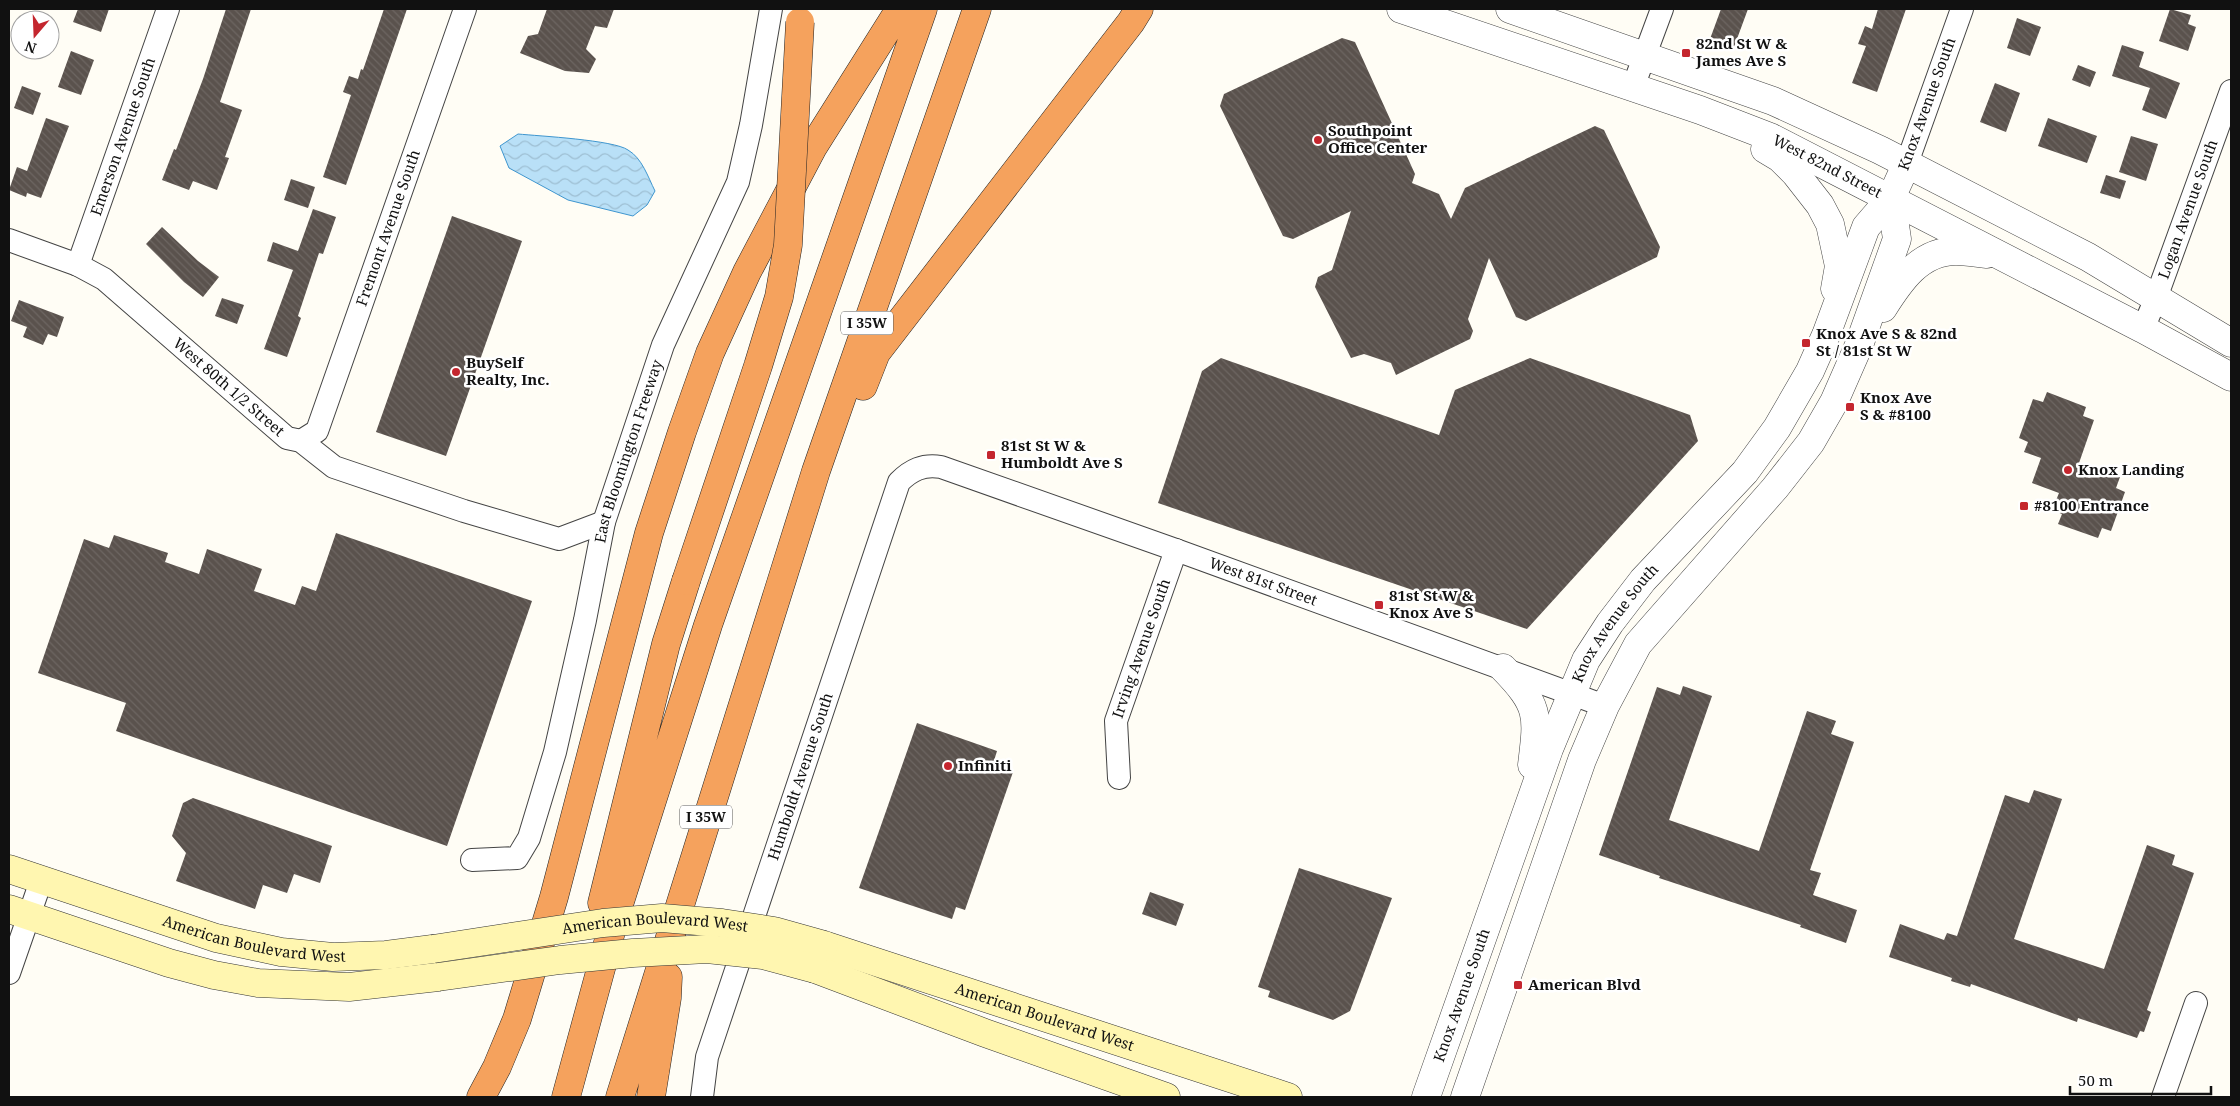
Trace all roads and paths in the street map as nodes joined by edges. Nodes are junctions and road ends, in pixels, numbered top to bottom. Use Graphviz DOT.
graph roads {
  1 [pos="168,9"];
  2 [pos="465,9"];
  3 [pos="771,9"];
  4 [pos="900,9"];
  5 [pos="924,9"];
  6 [pos="977,9"];
  7 [pos="1401,9"];
  8 [pos="1510,9"];
  9 [pos="1662,9"];
  10 [pos="1962,9"];
  11 [pos="1141,13"];
  12 [pos="801,15"];
  13 [pos="1646,55"];
  14 [pos="1633,87"];
  15 [pos="2231,91"];
  16 [pos="1700,110"];
  17 [pos="2227,119"];
  18 [pos="1907,163"];
  19 [pos="1891,198"];
  20 [pos="9,240"];
  21 [pos="2000,255"];
  22 [pos="78,265"];
  23 [pos="2156,298"];
  24 [pos="2142,329"];
  25 [pos="1826,335"];
  26 [pos="2231,344"];
  27 [pos="1859,345"];
  28 [pos="2231,377"];
  29 [pos="301,440"];
  30 [pos="920,468"];
  31 [pos="604,522"];
  32 [pos="1176,550"];
  33 [pos="763,638"];
  34 [pos="1503,668"];
  35 [pos="1571,693"];
  36 [pos="1605,706"];
  37 [pos="1119,778"];
  38 [pos="1527,809"];
  39 [pos="472,860"];
  40 [pos="9,869"];
  41 [pos="41,881"];
  42 [pos="19,913"];
  43 [pos="668,938"];
  44 [pos="820,957"];
  45 [pos="9,973"];
  46 [pos="2196,1003"];
  47 [pos="574,1065"];
  48 [pos="1190,1065"];
  49 [pos="2167,1096"];
  50 [pos="481,1097"];
  51 [pos="566,1097"];
  52 [pos="620,1097"];
  53 [pos="651,1097"];
  54 [pos="702,1097"];
  55 [pos="1166,1097"];
  56 [pos="1177,1097"];
  57 [pos="1288,1097"];
  58 [pos="1426,1097"];
  59 [pos="1465,1097"];
  1 -- 22 [label="street, Emerson Avenue South"];
  2 -- 29 [label="street, Fremont Avenue South"];
  3 -- 31 [label="street, East Bloomington Freeway"];
  4 -- 50 [label="highway"];
  5 -- 47 [label="highway, I 35W"];
  6 -- 33 [label="highway, I 35W"];
  7 -- 14 [label="street, West 82nd Street"];
  8 -- 13 [label="street"];
  9 -- 13 [label="street"];
  10 -- 18 [label="street, Knox Avenue South"];
  11 -- 33 [label="highway"];
  12 -- 47 [label="highway, bridge"];
  13 -- 14 [label="street"];
  13 -- 18 [label="street"];
  14 -- 16 [label="street, West 82nd Street"];
  15 -- 17 [label="street, Logan Avenue South"];
  16 -- 19 [label="street, West 82nd Street"];
  16 -- 25 [label="street"];
  17 -- 23 [label="street, Logan Avenue South"];
  18 -- 19 [label="street, Knox Avenue South"];
  18 -- 23 [label="street"];
  19 -- 21 [label="street, West 82nd Street"];
  19 -- 25 [label="street, Knox Avenue South"];
  19 -- 27 [label="street, Knox Avenue South"];
  20 -- 22 [label="street, West 80th 1/2 Street"];
  21 -- 24 [label="street, West 82nd Street"];
  21 -- 27 [label="street"];
  22 -- 29 [label="street, West 80th 1/2 Street"];
  23 -- 24 [label="street, Logan Avenue South"];
  23 -- 26 [label="street"];
  24 -- 28 [label="street, West 82nd Street"];
  25 -- 35 [label="street, Knox Avenue South"];
  27 -- 36 [label="street, Knox Avenue South"];
  29 -- 31 [label="street, West 80th 1/2 Street"];
  30 -- 32 [label="street, West 81st Street"];
  30 -- 54 [label="street, Humboldt Avenue South"];
  31 -- 39 [label="street, East Bloomington Freeway"];
  32 -- 34 [label="street, West 81st Street"];
  32 -- 37 [label="street, Irving Avenue South"];
  33 -- 43 [label="highway, I 35W"];
  34 -- 35 [label="street, West 81st Street"];
  34 -- 38 [label="street"];
  35 -- 36 [label="street, West 81st Street"];
  35 -- 38 [label="street, Knox Avenue South"];
  36 -- 59 [label="street, Knox Avenue South"];
  38 -- 58 [label="street, Knox Avenue South"];
  40 -- 41 [label="main road, American Boulevard West"];
  41 -- 42 [label="street"];
  41 -- 44 [label="main road, American Boulevard West, bridge"];
  42 -- 44 [label="main road, American Boulevard West, bridge"];
  42 -- 45 [label="street"];
  43 -- 52 [label="highway, I 35W"];
  43 -- 53 [label="highway"];
  44 -- 48 [label="main road, American Boulevard West"];
  44 -- 55 [label="main road, American Boulevard West"];
  46 -- 49 [label="street"];
  47 -- 51 [label="highway, I 35W"];
  48 -- 56 [label="main road"];
  48 -- 57 [label="main road, American Boulevard West"];
}
